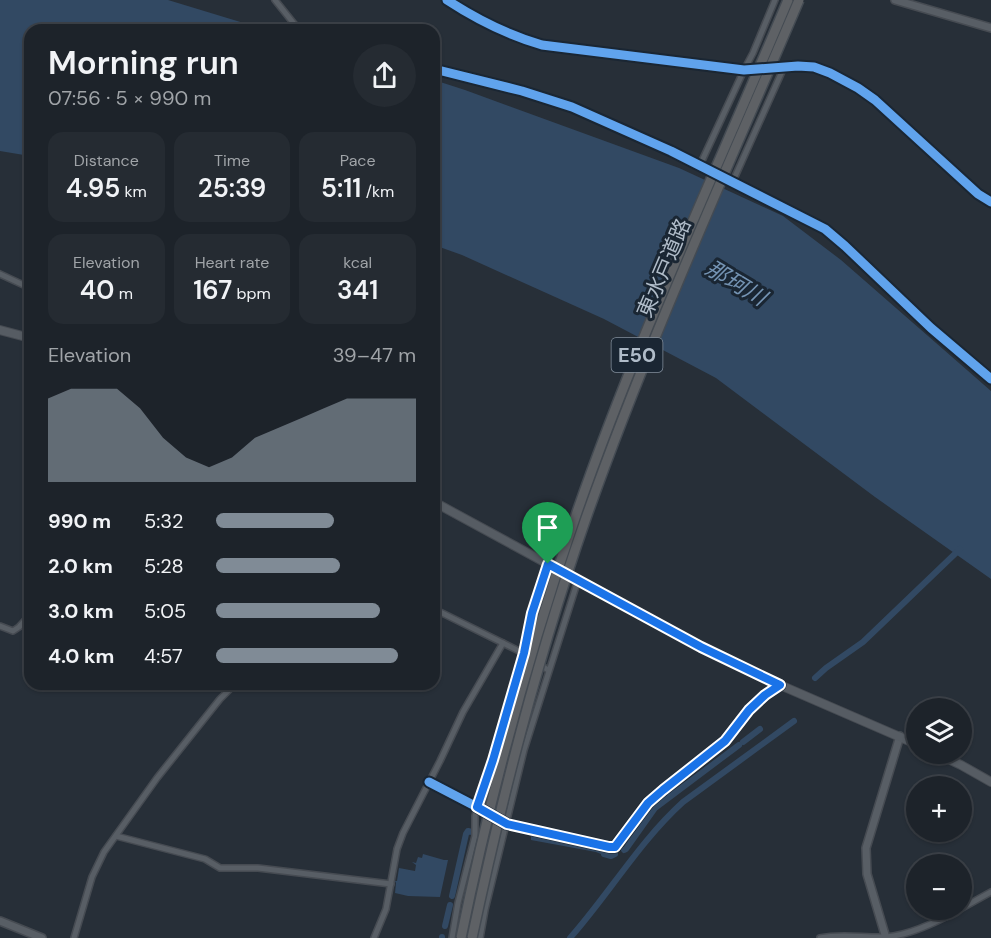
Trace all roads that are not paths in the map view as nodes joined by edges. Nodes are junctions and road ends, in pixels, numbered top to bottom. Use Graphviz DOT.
graph roads {
  1 [pos="274,0"];
  2 [pos="447,0"];
  3 [pos="775,0"];
  4 [pos="788,0"];
  5 [pos="799,0"];
  6 [pos="894,0"];
  7 [pos="294,24"];
  8 [pos="991,28"];
  9 [pos="784,67"];
  10 [pos="744,69"];
  11 [pos="440,70"];
  12 [pos="700,165"];
  13 [pos="733,181"];
  14 [pos="991,202"];
  15 [pos="0,274"];
  16 [pos="24,285"];
  17 [pos="0,330"];
  18 [pos="24,336"];
  19 [pos="991,380"];
  20 [pos="440,505"];
  21 [pos="548,564"];
  22 [pos="578,580"];
  23 [pos="440,612"];
  24 [pos="24,622"];
  25 [pos="0,626"];
  26 [pos="503,643"];
  27 [pos="524,653"];
  28 [pos="548,670"];
  29 [pos="780,685"];
  30 [pos="229,690"];
  31 [pos="900,736"];
  32 [pos="906,739"];
  33 [pos="960,764"];
  34 [pos="429,782"];
  35 [pos="991,782"];
  36 [pos="477,807"];
  37 [pos="507,824"];
  38 [pos="116,836"];
  39 [pos="391,884"];
  40 [pos="991,892"];
  41 [pos="972,903"];
  42 [pos="939,920"];
  43 [pos="0,921"];
  44 [pos="886,937"];
  45 [pos="42,938"];
  46 [pos="74,938"];
  47 [pos="374,938"];
  48 [pos="452,938"];
  49 [pos="461,938"];
  50 [pos="472,938"];
  51 [pos="480,938"];
  52 [pos="820,938"];
  1 -- 7 [label="street"];
  2 -- 10 [label="street"];
  3 -- 10 [label="street"];
  4 -- 49 [label="highway, 東水戸道路 / E50, bridge"];
  5 -- 50 [label="highway, 東水戸道路 / E50, bridge"];
  6 -- 8 [label="street"];
  9 -- 10 [label="street"];
  9 -- 13 [label="street"];
  9 -- 14 [label="street"];
  10 -- 12 [label="street"];
  11 -- 12 [label="street"];
  12 -- 13 [label="street"];
  13 -- 19 [label="street"];
  15 -- 16 [label="street"];
  17 -- 18 [label="main road"];
  20 -- 21 [label="main road"];
  21 -- 22 [label="main road"];
  21 -- 27 [label="street"];
  22 -- 28 [label="street"];
  22 -- 29 [label="main road"];
  23 -- 26 [label="street"];
  24 -- 25 [label="street"];
  26 -- 27 [label="street"];
  26 -- 34 [label="street"];
  27 -- 28 [label="street"];
  27 -- 36 [label="street"];
  28 -- 37 [label="street"];
  29 -- 31 [label="main road"];
  29 -- 37 [label="street"];
  30 -- 38 [label="street"];
  31 -- 32 [label="main road"];
  31 -- 44 [label="street"];
  33 -- 35 [label="main road"];
  34 -- 36 [label="street"];
  34 -- 39 [label="street"];
  36 -- 37 [label="street"];
  36 -- 48 [label="street"];
  37 -- 51 [label="street"];
  38 -- 39 [label="street"];
  38 -- 46 [label="street"];
  39 -- 47 [label="street"];
  40 -- 41 [label="street"];
  42 -- 44 [label="street"];
  43 -- 45 [label="street"];
  44 -- 52 [label="street"];
}
